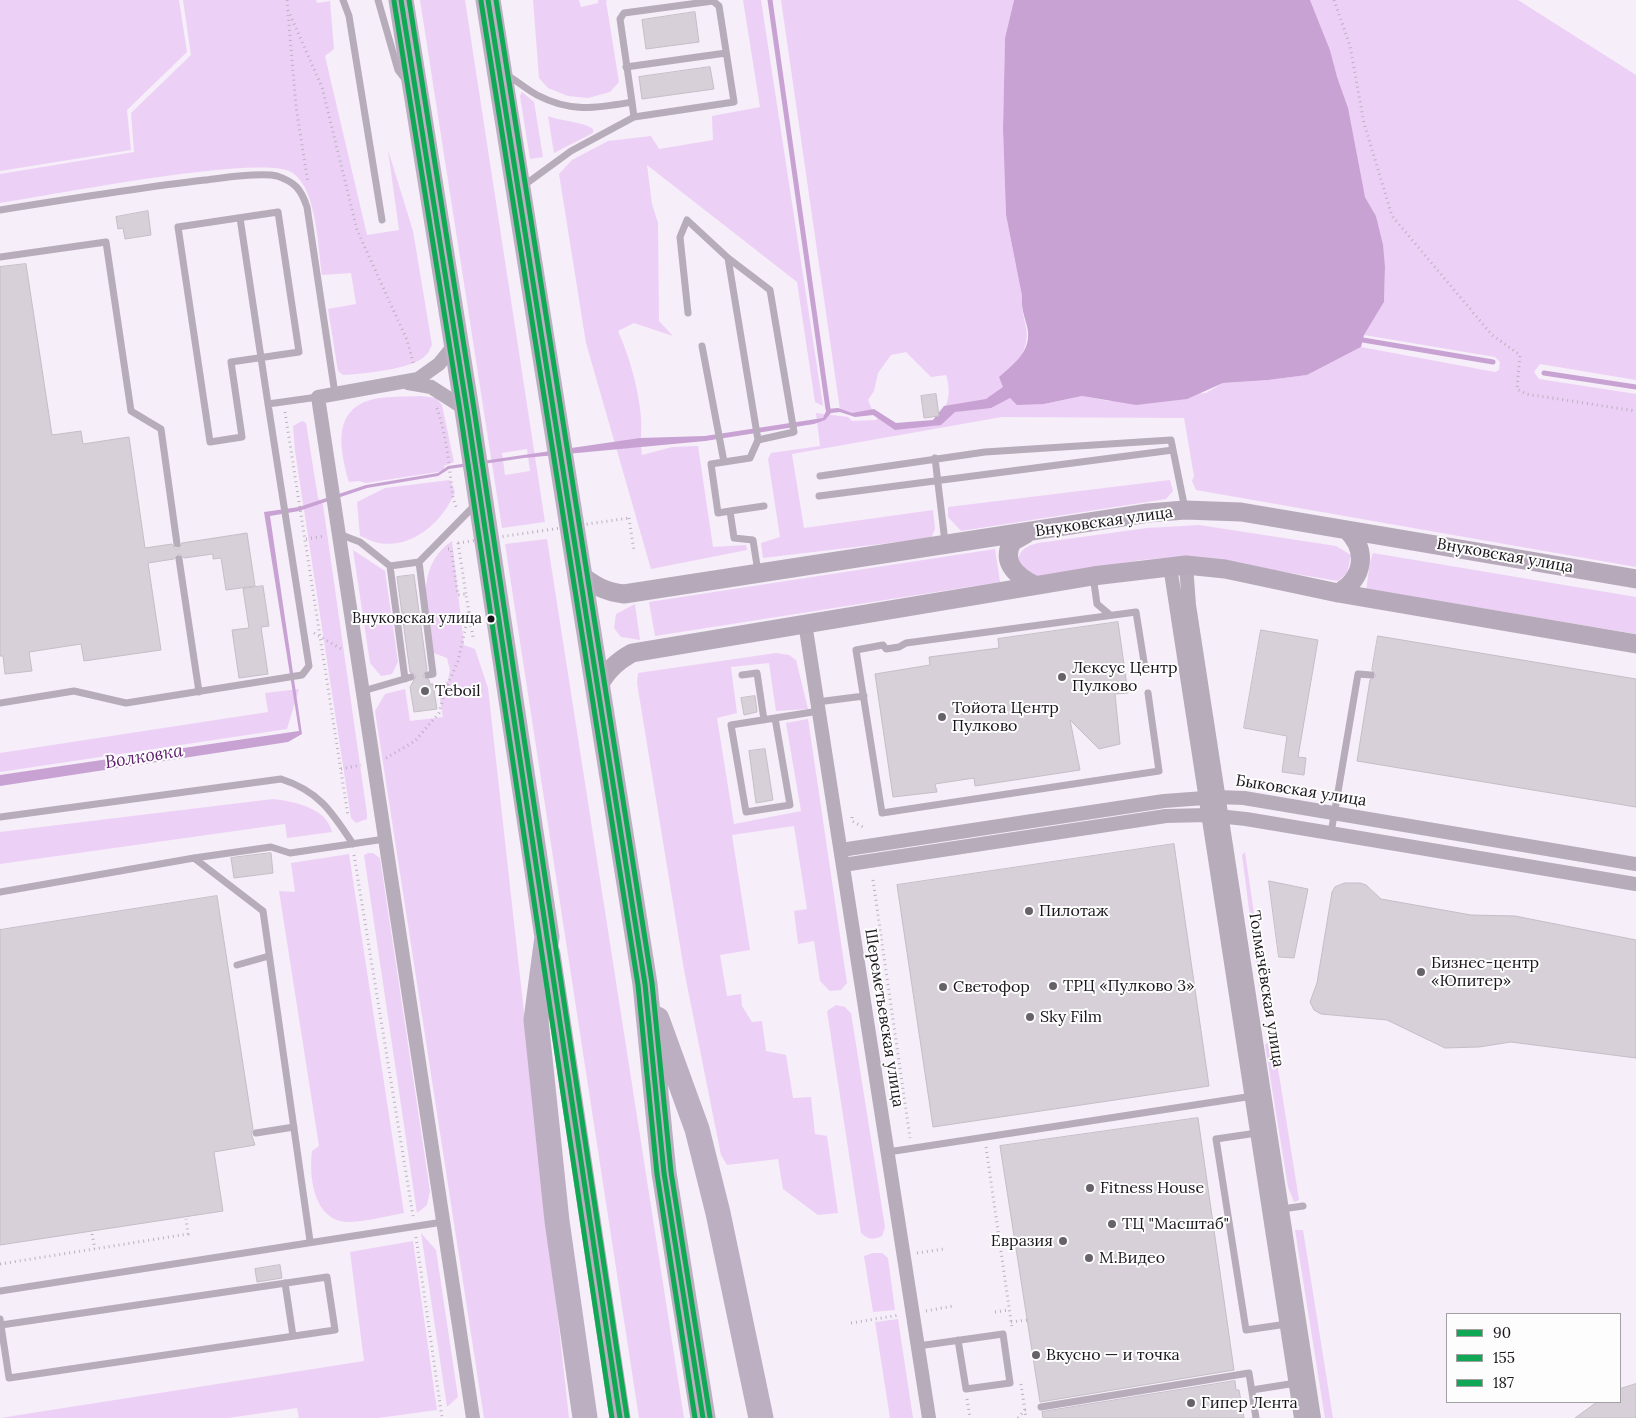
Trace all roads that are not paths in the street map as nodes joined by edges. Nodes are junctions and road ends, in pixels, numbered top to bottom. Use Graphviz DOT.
graph roads {
  1 [pos="343,0"];
  2 [pos="378,0"];
  3 [pos="401,0"];
  4 [pos="489,2"];
  5 [pos="726,53"];
  6 [pos="626,67"];
  7 [pos="500,71"];
  8 [pos="414,91"];
  9 [pos="632,102"];
  10 [pos="634,117"];
  11 [pos="518,189"];
  12 [pos="0,210"];
  13 [pos="240,218"];
  14 [pos="382,220"];
  15 [pos="0,257"];
  16 [pos="728,258"];
  17 [pos="688,313"];
  18 [pos="456,344"];
  19 [pos="702,346"];
  20 [pos="261,358"];
  21 [pos="414,382"];
  22 [pos="335,394"];
  23 [pos="318,397"];
  24 [pos="268,404"];
  25 [pos="467,410"];
  26 [pos="758,440"];
  27 [pos="1173,450"];
  28 [pos="935,458"];
  29 [pos="724,462"];
  30 [pos="820,476"];
  31 [pos="937,479"];
  32 [pos="819,496"];
  33 [pos="480,499"];
  34 [pos="764,506"];
  35 [pos="1185,510"];
  36 [pos="730,511"];
  37 [pos="1347,530"];
  38 [pos="1029,533"];
  39 [pos="339,534"];
  40 [pos="177,544"];
  41 [pos="945,545"];
  42 [pos="179,559"];
  43 [pos="419,562"];
  44 [pos="390,566"];
  45 [pos="1178,566"];
  46 [pos="578,573"];
  47 [pos="758,573"];
  48 [pos="1093,576"];
  49 [pos="1636,579"];
  50 [pos="1034,585"];
  51 [pos="1338,593"];
  52 [pos="1109,614"];
  53 [pos="805,623"];
  54 [pos="1636,644"];
  55 [pos="1144,662"];
  56 [pos="428,675"];
  57 [pos="742,675"];
  58 [pos="1371,675"];
  59 [pos="598,687"];
  60 [pos="363,691"];
  61 [pos="199,692"];
  62 [pos="1148,693"];
  63 [pos="864,696"];
  64 [pos="0,703"];
  65 [pos="818,706"];
  66 [pos="775,718"];
  67 [pos="764,720"];
  68 [pos="1212,797"];
  69 [pos="1335,813"];
  70 [pos="1215,815"];
  71 [pos="0,817"];
  72 [pos="1331,833"];
  73 [pos="385,838"];
  74 [pos="352,844"];
  75 [pos="841,850"];
  76 [pos="194,858"];
  77 [pos="1636,864"];
  78 [pos="843,865"];
  79 [pos="1636,884"];
  80 [pos="0,892"];
  81 [pos="547,937"];
  82 [pos="269,956"];
  83 [pos="237,965"];
  84 [pos="645,984"];
  85 [pos="1258,1095"];
  86 [pos="294,1127"];
  87 [pos="256,1133"];
  88 [pos="1257,1133"];
  89 [pos="888,1152"];
  90 [pos="1303,1206"];
  91 [pos="1282,1209"];
  92 [pos="443,1222"];
  93 [pos="310,1241"];
  94 [pos="285,1283"];
  95 [pos="0,1291"];
  96 [pos="1,1322"];
  97 [pos="1286,1324"];
  98 [pos="293,1336"];
  99 [pos="958,1340"];
  100 [pos="918,1346"];
  101 [pos="1296,1382"];
  102 [pos="1252,1390"];
  103 [pos="1041,1407"];
  104 [pos="759,1410"];
  105 [pos="473,1418"];
  106 [pos="585,1418"];
  107 [pos="620,1418"];
  108 [pos="703,1418"];
  109 [pos="929,1418"];
  110 [pos="1256,1418"];
  111 [pos="1301,1418"];
  112 [pos="1314,1418"];
  1 -- 14 [label="lane"];
  2 -- 8 [label="lane"];
  3 -- 8 [label="highway"];
  4 -- 7 [label="highway"];
  5 -- 6 [label="lane"];
  5 -- 6 [label="lane"];
  5 -- 10 [label="lane"];
  6 -- 9 [label="lane"];
  7 -- 9 [label="lane"];
  7 -- 11 [label="highway"];
  8 -- 18 [label="highway"];
  9 -- 10 [label="lane"];
  10 -- 11 [label="lane"];
  11 -- 46 [label="highway"];
  12 -- 22 [label="lane"];
  13 -- 20 [label="lane"];
  13 -- 20 [label="lane"];
  13 -- 20 [label="lane"];
  15 -- 40 [label="lane"];
  16 -- 17 [label="lane"];
  16 -- 26 [label="lane"];
  16 -- 26 [label="lane"];
  18 -- 21 [label="street"];
  18 -- 25 [label="highway"];
  19 -- 29 [label="lane"];
  20 -- 24 [label="lane"];
  21 -- 22 [label="street"];
  21 -- 25 [label="street"];
  22 -- 23 [label="street"];
  23 -- 24 [label="lane"];
  23 -- 39 [label="street"];
  24 -- 61 [label="lane"];
  25 -- 33 [label="highway"];
  26 -- 29 [label="lane"];
  27 -- 28 [label="lane"];
  27 -- 31 [label="lane"];
  27 -- 35 [label="lane"];
  28 -- 30 [label="lane"];
  28 -- 31 [label="lane"];
  29 -- 36 [label="lane"];
  31 -- 32 [label="lane"];
  31 -- 41 [label="lane"];
  33 -- 43 [label="lane"];
  33 -- 81 [label="highway"];
  34 -- 36 [label="lane"];
  35 -- 37 [label="street, Внуковская улица"];
  35 -- 38 [label="street, Внуковская улица"];
  36 -- 47 [label="lane"];
  37 -- 49 [label="street, Внуковская улица"];
  37 -- 51 [label="street"];
  38 -- 41 [label="street, Внуковская улица"];
  38 -- 50 [label="street"];
  39 -- 44 [label="lane"];
  39 -- 60 [label="street"];
  41 -- 47 [label="street, Внуковская улица"];
  42 -- 61 [label="lane"];
  43 -- 44 [label="lane"];
  43 -- 56 [label="lane"];
  44 -- 60 [label="lane"];
  45 -- 48 [label="street"];
  45 -- 51 [label="street"];
  45 -- 68 [label="street, Толмачёвская улица"];
  46 -- 47 [label="street, Внуковская улица"];
  46 -- 59 [label="highway"];
  48 -- 50 [label="street"];
  48 -- 52 [label="lane"];
  50 -- 53 [label="street"];
  51 -- 54 [label="street"];
  52 -- 55 [label="lane"];
  52 -- 63 [label="lane"];
  53 -- 59 [label="street"];
  53 -- 65 [label="street, Шереметьевская улица"];
  57 -- 67 [label="lane"];
  58 -- 69 [label="lane"];
  59 -- 84 [label="highway"];
  60 -- 73 [label="street"];
  61 -- 64 [label="lane"];
  62 -- 63 [label="lane"];
  63 -- 65 [label="lane"];
  65 -- 66 [label="lane"];
  65 -- 75 [label="street, Шереметьевская улица"];
  66 -- 67 [label="lane"];
  66 -- 67 [label="lane"];
  68 -- 69 [label="street, Быковская улица"];
  68 -- 70 [label="street, Толмачёвская улица"];
  68 -- 75 [label="street, Быковская улица"];
  69 -- 72 [label="lane"];
  69 -- 77 [label="street, Быковская улица"];
  70 -- 72 [label="street"];
  70 -- 78 [label="street"];
  70 -- 85 [label="street, Толмачёвская улица"];
  71 -- 74 [label="lane"];
  72 -- 79 [label="street"];
  73 -- 74 [label="lane"];
  73 -- 92 [label="street"];
  74 -- 76 [label="lane"];
  75 -- 78 [label="street, Шереметьевская улица"];
  76 -- 80 [label="lane"];
  76 -- 82 [label="lane"];
  78 -- 89 [label="street, Шереметьевская улица"];
  81 -- 106 [label="highway"];
  81 -- 107 [label="main road"];
  82 -- 83 [label="lane"];
  82 -- 86 [label="lane"];
  84 -- 104 [label="highway"];
  84 -- 108 [label="highway"];
  85 -- 88 [label="street, Толмачёвская улица"];
  85 -- 89 [label="lane"];
  85 -- 91 [label="street, Толмачёвская улица"];
  86 -- 87 [label="lane"];
  86 -- 93 [label="lane"];
  88 -- 97 [label="street, Толмачёвская улица"];
  88 -- 97 [label="lane"];
  89 -- 100 [label="street, Шереметьевская улица"];
  90 -- 91 [label="lane"];
  91 -- 112 [label="street, Толмачёвская улица"];
  92 -- 93 [label="lane"];
  92 -- 105 [label="street"];
  93 -- 95 [label="lane"];
  94 -- 96 [label="lane"];
  94 -- 98 [label="lane"];
  94 -- 98 [label="lane"];
  96 -- 98 [label="lane"];
  97 -- 101 [label="street, Толмачёвская улица"];
  99 -- 99 [label="lane"];
  99 -- 100 [label="lane"];
  100 -- 109 [label="street, Шереметьевская улица"];
  101 -- 102 [label="lane"];
  101 -- 111 [label="street, Толмачёвская улица"];
  102 -- 103 [label="lane"];
  102 -- 110 [label="lane"];
}
